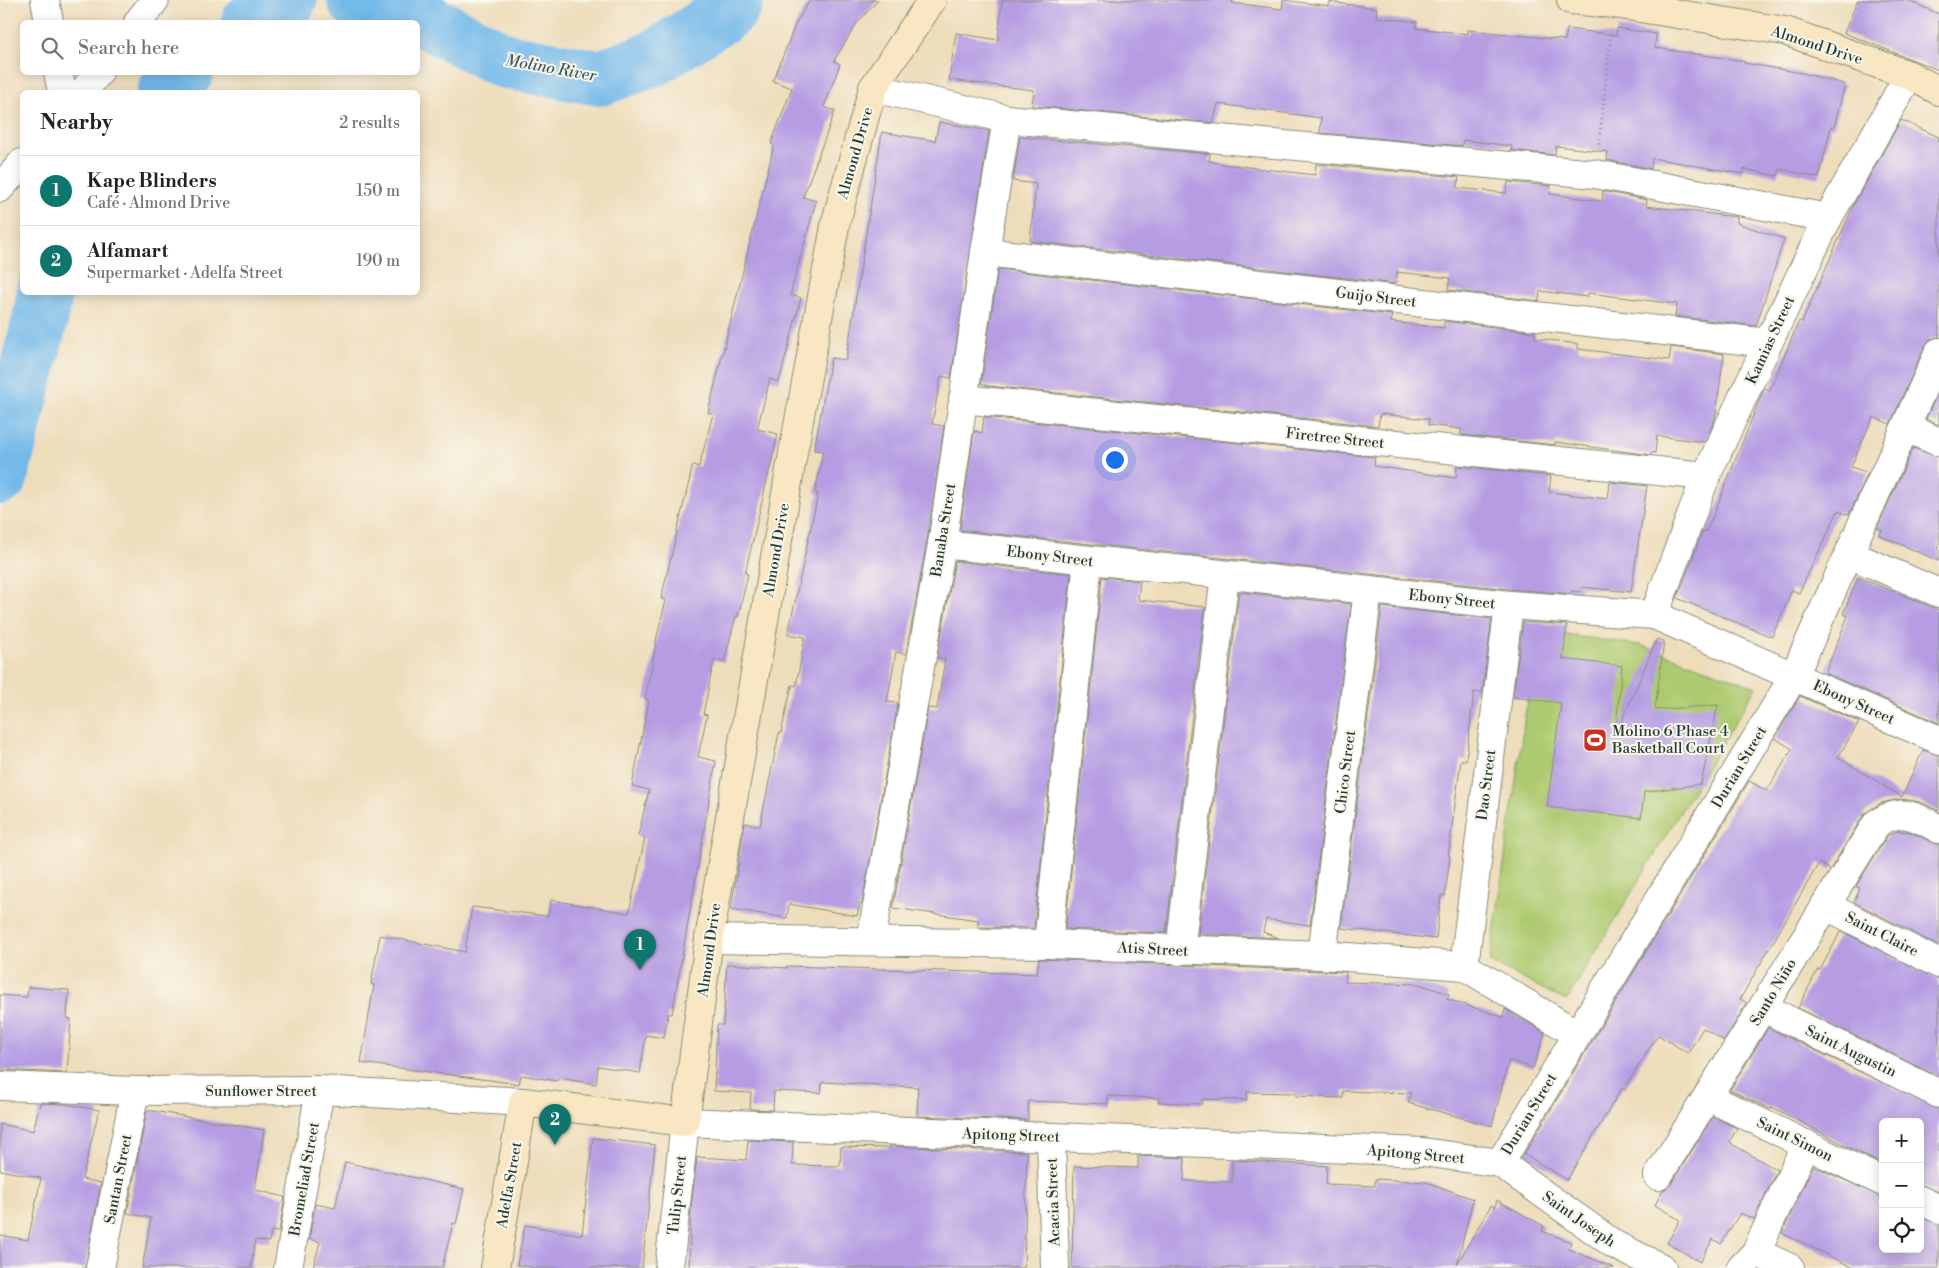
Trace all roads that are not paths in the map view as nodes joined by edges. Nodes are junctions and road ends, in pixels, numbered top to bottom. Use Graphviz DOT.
graph roads {
  1 [pos="44,0"];
  2 [pos="156,0"];
  3 [pos="932,0"];
  4 [pos="1571,0"];
  5 [pos="49,20"];
  6 [pos="140,20"];
  7 [pos="59,75"];
  8 [pos="97,75"];
  9 [pos="1908,75"];
  10 [pos="873,88"];
  11 [pos="62,90"];
  12 [pos="85,90"];
  13 [pos="1939,91"];
  14 [pos="1007,119"];
  15 [pos="20,165"];
  16 [pos="0,188"];
  17 [pos="1828,218"];
  18 [pos="985,252"];
  19 [pos="1768,343"];
  20 [pos="1939,352"];
  21 [pos="964,399"];
  22 [pos="1906,428"];
  23 [pos="1939,442"];
  24 [pos="1706,476"];
  25 [pos="942,544"];
  26 [pos="1849,554"];
  27 [pos="1088,560"];
  28 [pos="1225,575"];
  29 [pos="1368,590"];
  30 [pos="1939,593"];
  31 [pos="1509,605"];
  32 [pos="1654,616"];
  33 [pos="1794,676"];
  34 [pos="1939,740"];
  35 [pos="1939,829"];
  36 [pos="1825,905"];
  37 [pos="710,939"];
  38 [pos="871,940"];
  39 [pos="1048,944"];
  40 [pos="1180,951"];
  41 [pos="1322,955"];
  42 [pos="1939,964"];
  43 [pos="1464,966"];
  44 [pos="1764,1008"];
  45 [pos="1577,1034"];
  46 [pos="0,1086"];
  47 [pos="320,1090"];
  48 [pos="135,1091"];
  49 [pos="1939,1094"];
  50 [pos="1708,1097"];
  51 [pos="523,1102"];
  52 [pos="685,1122"];
  53 [pos="1051,1137"];
  54 [pos="1806,1144"];
  55 [pos="1500,1163"];
  56 [pos="1658,1176"];
  57 [pos="1879,1180"];
  58 [pos="1924,1202"];
  59 [pos="1939,1209"];
  60 [pos="1749,1260"];
  61 [pos="100,1268"];
  62 [pos="288,1268"];
  63 [pos="495,1268"];
  64 [pos="669,1268"];
  65 [pos="1056,1268"];
  66 [pos="1662,1268"];
  67 [pos="1790,1268"];
  1 -- 5 [label="street"];
  2 -- 6 [label="street"];
  3 -- 10 [label="street, Almond Drive"];
  4 -- 9 [label="street, Almond Drive"];
  7 -- 11 [label="street"];
  8 -- 12 [label="street"];
  9 -- 13 [label="street, Almond Drive"];
  9 -- 17 [label="street, Kamias Street"];
  10 -- 14 [label="street"];
  10 -- 37 [label="street, Almond Drive"];
  14 -- 17 [label="street"];
  14 -- 18 [label="street, Banaba Street"];
  15 -- 16 [label="street"];
  17 -- 19 [label="street, Kamias Street"];
  18 -- 19 [label="street, Guijo Street"];
  18 -- 21 [label="street, Banaba Street"];
  19 -- 24 [label="street, Kamias Street"];
  20 -- 22 [label="street, Durian Street"];
  21 -- 24 [label="street, Firetree Street"];
  21 -- 25 [label="street, Banaba Street"];
  22 -- 23 [label="street"];
  22 -- 26 [label="street, Durian Street"];
  24 -- 32 [label="street, Kamias Street"];
  25 -- 27 [label="street, Ebony Street"];
  25 -- 38 [label="street, Banaba Street"];
  26 -- 30 [label="street"];
  26 -- 33 [label="street, Durian Street"];
  27 -- 28 [label="street, Ebony Street"];
  27 -- 39 [label="street"];
  28 -- 29 [label="street, Ebony Street"];
  28 -- 40 [label="street"];
  29 -- 31 [label="street, Ebony Street"];
  29 -- 41 [label="street, Chico Street"];
  31 -- 32 [label="street, Ebony Street"];
  31 -- 43 [label="street, Dao Street"];
  32 -- 33 [label="street, Ebony Street"];
  33 -- 34 [label="street, Ebony Street"];
  33 -- 45 [label="street, Durian Street"];
  35 -- 36 [label="street, Santo Niño"];
  36 -- 42 [label="street, Saint Claire"];
  36 -- 44 [label="street, Santo Niño"];
  37 -- 38 [label="street, Atis Street"];
  37 -- 52 [label="street, Almond Drive"];
  38 -- 39 [label="street, Atis Street"];
  39 -- 40 [label="street, Atis Street"];
  40 -- 41 [label="street, Atis Street"];
  41 -- 43 [label="street, Atis Street"];
  43 -- 45 [label="street, Atis Street"];
  44 -- 49 [label="street, Saint Augustin"];
  44 -- 50 [label="street, Santo Niño"];
  45 -- 55 [label="street, Durian Street"];
  46 -- 48 [label="street, Sunflower Street"];
  47 -- 48 [label="street, Sunflower Street"];
  47 -- 51 [label="street, Sunflower Street"];
  47 -- 62 [label="street, Bromeliad Street"];
  48 -- 61 [label="street, Santan Street"];
  50 -- 54 [label="street, Saint Simon"];
  50 -- 56 [label="street, Santo Niño"];
  51 -- 52 [label="street, Apitong Street"];
  51 -- 63 [label="street, Adelfa Street"];
  52 -- 53 [label="street, Apitong Street"];
  52 -- 64 [label="street, Tulip Street"];
  53 -- 55 [label="street, Apitong Street"];
  53 -- 65 [label="street, Acacia Street"];
  54 -- 57 [label="street, Saint Simon"];
  54 -- 60 [label="street"];
  55 -- 66 [label="street, Saint Joseph"];
  58 -- 59 [label="street"];
  60 -- 67 [label="street"];
}
